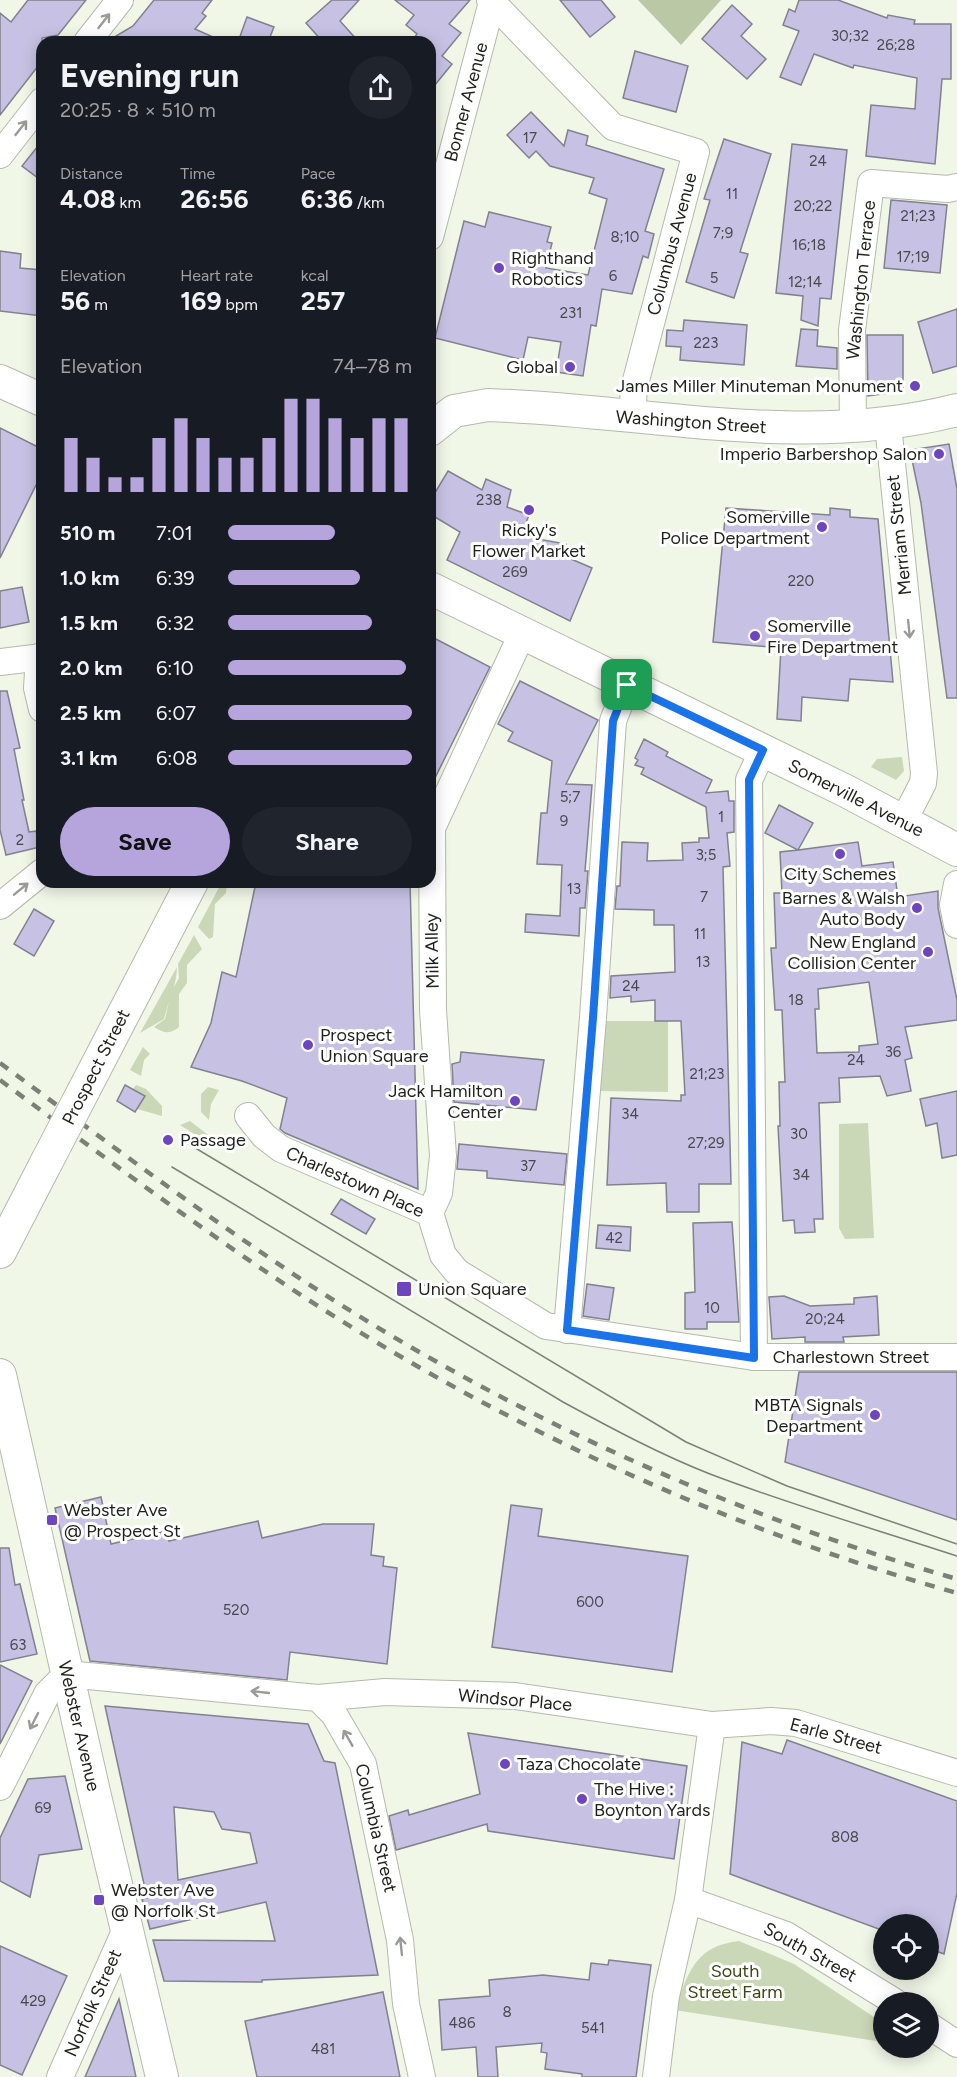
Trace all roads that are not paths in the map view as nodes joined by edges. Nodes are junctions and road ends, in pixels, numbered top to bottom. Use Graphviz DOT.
graph roads {
  1 [pos="120,0"];
  2 [pos="491,1"];
  3 [pos="92,36"];
  4 [pos="36,109"];
  5 [pos="0,155"];
  6 [pos="957,187"];
  7 [pos="436,197"];
  8 [pos="0,381"];
  9 [pos="36,397"];
  10 [pos="957,410"];
  11 [pos="632,417"];
  12 [pos="436,420"];
  13 [pos="888,425"];
  14 [pos="854,428"];
  15 [pos="436,591"];
  16 [pos="522,634"];
  17 [pos="36,658"];
  18 [pos="0,662"];
  19 [pos="627,685"];
  20 [pos="763,750"];
  21 [pos="436,818"];
  22 [pos="903,820"];
  23 [pos="957,850"];
  24 [pos="36,877"];
  25 [pos="957,884"];
  26 [pos="189,888"];
  27 [pos="432,888"];
  28 [pos="0,906"];
  29 [pos="957,925"];
  30 [pos="248,1116"];
  31 [pos="430,1213"];
  32 [pos="0,1252"];
  33 [pos="567,1330"];
  34 [pos="754,1358"];
  35 [pos="957,1358"];
  36 [pos="0,1375"];
  37 [pos="67,1674"];
  38 [pos="318,1698"];
  39 [pos="712,1725"];
  40 [pos="957,1773"];
  41 [pos="0,1787"];
  42 [pos="687,1900"];
  43 [pos="126,1929"];
  44 [pos="879,1992"];
  45 [pos="939,2032"];
  46 [pos="957,2044"];
  47 [pos="60,2077"];
  48 [pos="162,2077"];
  49 [pos="422,2077"];
  50 [pos="656,2077"];
  3 -- 1 [label="street, one-way"];
  2 -- 7 [label="street, Bonner Avenue"];
  2 -- 11 [label="street, Columbus Avenue"];
  5 -- 4 [label="street, one-way"];
  6 -- 14 [label="street, Washington Terrace"];
  8 -- 9 [label="main road"];
  10 -- 13 [label="main road, Washington Street"];
  11 -- 12 [label="main road, Washington Street"];
  11 -- 14 [label="main road, Washington Street"];
  13 -- 14 [label="main road, Washington Street"];
  13 -- 22 [label="street, Merriam Street, one-way"];
  15 -- 16 [label="main road, Somerville Avenue"];
  16 -- 19 [label="main road, Somerville Avenue"];
  16 -- 21 [label="street, Milk Alley"];
  17 -- 18 [label="street"];
  19 -- 20 [label="main road, Somerville Avenue"];
  19 -- 33 [label="street"];
  20 -- 22 [label="main road, Somerville Avenue"];
  20 -- 34 [label="street"];
  22 -- 23 [label="main road, Somerville Avenue"];
  28 -- 24 [label="street, one-way"];
  25 -- 29 [label="street"];
  26 -- 32 [label="main road, Prospect Street, bridge"];
  27 -- 31 [label="street, Milk Alley"];
  30 -- 31 [label="street, Charlestown Place"];
  31 -- 33 [label="street, Charlestown Place"];
  33 -- 34 [label="street, Charlestown Street"];
  34 -- 35 [label="street, Charlestown Street"];
  36 -- 37 [label="main road, Webster Avenue"];
  38 -- 37 [label="street, one-way"];
  37 -- 41 [label="street, one-way"];
  37 -- 43 [label="main road, Webster Avenue"];
  38 -- 39 [label="street, Windsor Place"];
  49 -- 38 [label="street, Columbia Street, one-way"];
  39 -- 40 [label="street, Earle Street"];
  39 -- 42 [label="street"];
  42 -- 44 [label="street, South Street"];
  42 -- 50 [label="street"];
  43 -- 47 [label="street, Norfolk Street"];
  43 -- 48 [label="main road, Webster Avenue"];
  45 -- 46 [label="street"];
}
